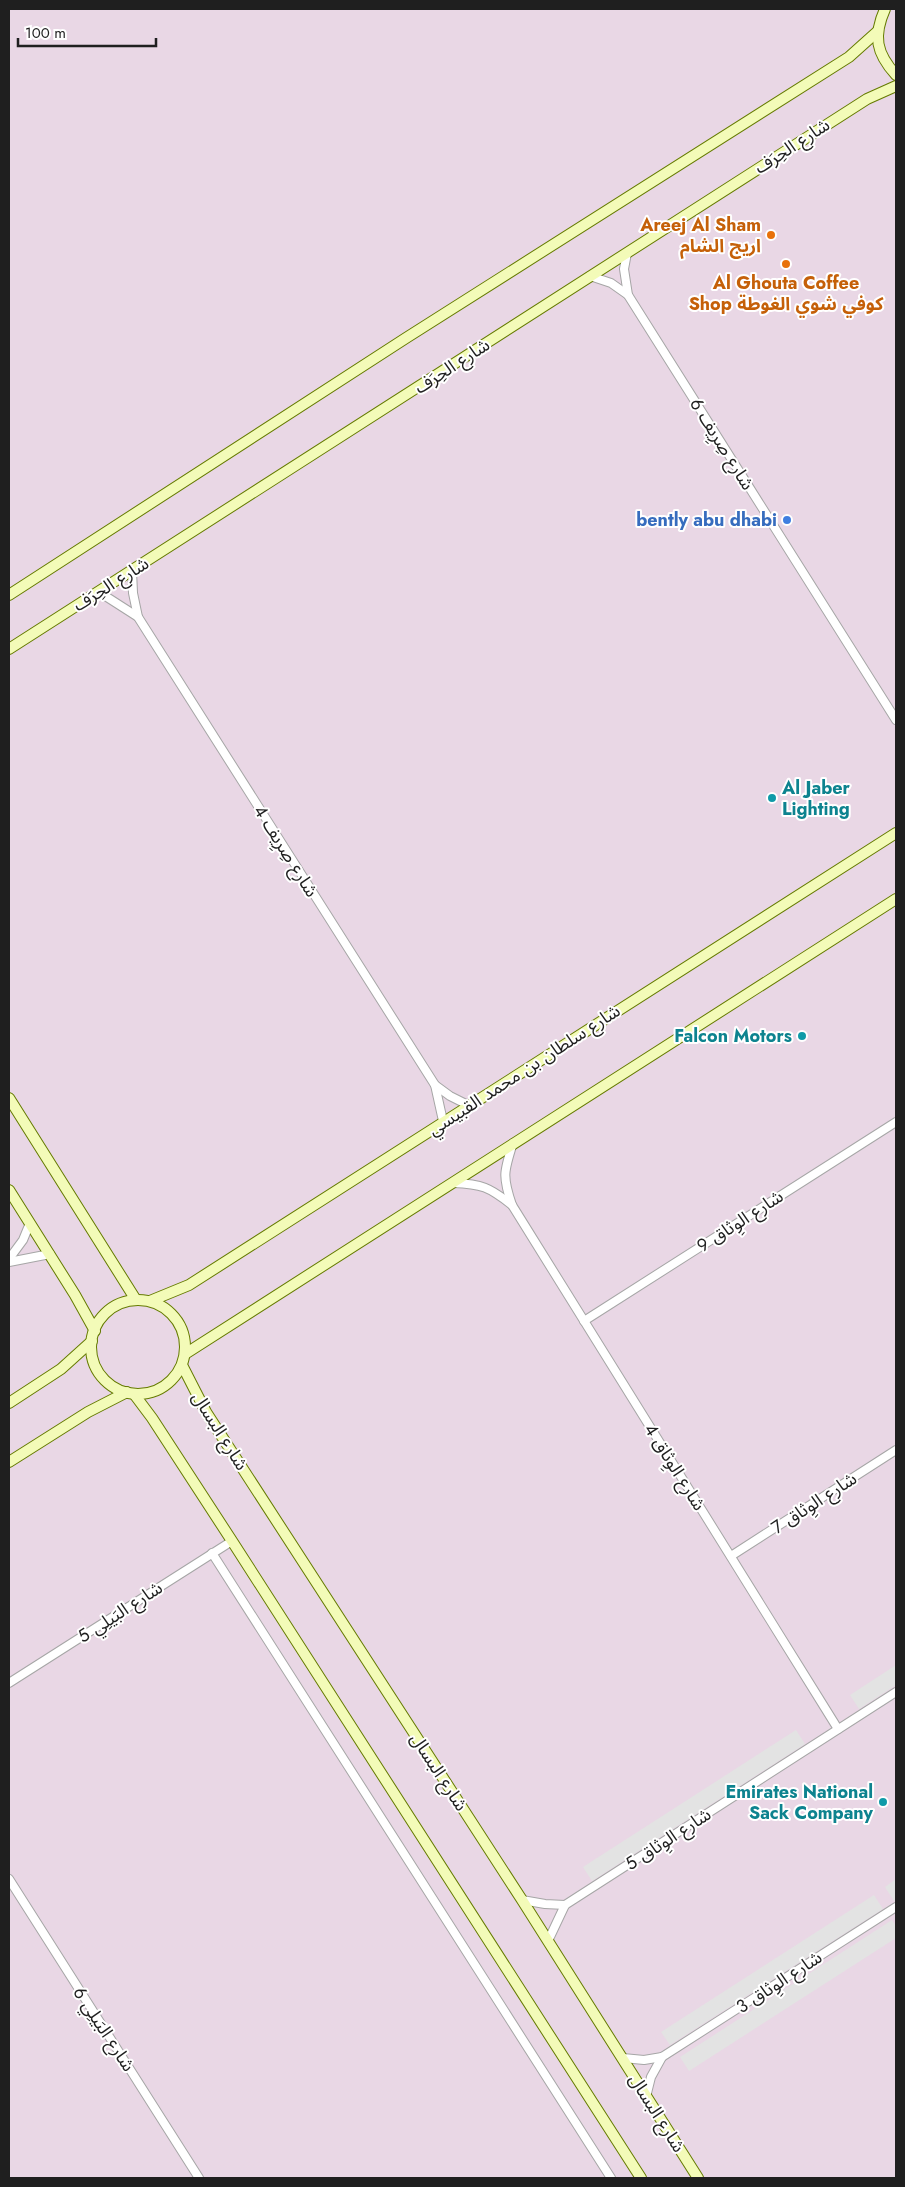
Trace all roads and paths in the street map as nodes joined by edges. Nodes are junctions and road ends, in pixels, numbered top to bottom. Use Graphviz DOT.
graph roads {
  1 [pos="874,9"];
  2 [pos="885,9"];
  3 [pos="878,27"];
  4 [pos="896,75"];
  5 [pos="896,86"];
  6 [pos="627,252"];
  7 [pos="590,276"];
  8 [pos="628,295"];
  9 [pos="132,571"];
  10 [pos="98,592"];
  11 [pos="9,596"];
  12 [pos="138,617"];
  13 [pos="9,649"];
  14 [pos="896,720"];
  15 [pos="896,833"];
  16 [pos="896,899"];
  17 [pos="435,1085"];
  18 [pos="9,1098"];
  19 [pos="468,1106"];
  20 [pos="444,1121"];
  21 [pos="896,1122"];
  22 [pos="513,1142"];
  23 [pos="451,1183"];
  24 [pos="9,1190"];
  25 [pos="512,1205"];
  26 [pos="30,1223"];
  27 [pos="50,1254"];
  28 [pos="9,1260"];
  29 [pos="136,1300"];
  30 [pos="150,1301"];
  31 [pos="584,1321"];
  32 [pos="93,1336"];
  33 [pos="185,1354"];
  34 [pos="182,1365"];
  35 [pos="130,1393"];
  36 [pos="9,1403"];
  37 [pos="896,1450"];
  38 [pos="9,1462"];
  39 [pos="232,1541"];
  40 [pos="212,1553"];
  41 [pos="731,1556"];
  42 [pos="9,1683"];
  43 [pos="896,1692"];
  44 [pos="838,1729"];
  45 [pos="9,1880"];
  46 [pos="522,1900"];
  47 [pos="565,1905"];
  48 [pos="896,1907"];
  49 [pos="548,1941"];
  50 [pos="662,2057"];
  51 [pos="622,2058"];
  52 [pos="646,2097"];
  53 [pos="200,2178"];
  54 [pos="611,2178"];
  55 [pos="641,2178"];
  56 [pos="698,2178"];
  1 -- 3 [label="street"];
  2 -- 3 [label="street"];
  3 -- 4 [label="street"];
  3 -- 11 [label="street"];
  5 -- 6 [label="street, شارع الحِرَف"];
  6 -- 7 [label="street, شارع الحِرَف"];
  6 -- 8 [label="street, شارع صِرِيف 6"];
  7 -- 8 [label="street, شارع صِرِيف 6"];
  7 -- 9 [label="street, شارع الحِرَف"];
  8 -- 14 [label="street, شارع صِرِيف 6"];
  9 -- 10 [label="street, شارع الحِرَف"];
  9 -- 12 [label="street, شارع صِرِيف 4"];
  10 -- 12 [label="street, شارع صِرِيف 4"];
  10 -- 13 [label="street, شارع الحِرَف"];
  12 -- 17 [label="street, شارع صِرِيف 4"];
  15 -- 19 [label="street, شارع سلطان بن محمد القبيسي"];
  16 -- 22 [label="street"];
  17 -- 19 [label="street, شارع صِرِيف 4"];
  17 -- 20 [label="street, شارع صِرِيف 4"];
  18 -- 29 [label="street"];
  19 -- 20 [label="street, شارع سلطان بن محمد القبيسي"];
  20 -- 30 [label="street, شارع سلطان بن محمد القبيسي"];
  21 -- 31 [label="street, شارع الوِثاق 9"];
  22 -- 23 [label="street"];
  22 -- 25 [label="street, شارع الوِثاق 4"];
  23 -- 25 [label="street, شارع الوِثاق 4"];
  23 -- 33 [label="street"];
  24 -- 26 [label="street"];
  25 -- 31 [label="street, شارع الوِثاق 4"];
  26 -- 27 [label="street"];
  26 -- 28 [label="street"];
  27 -- 28 [label="street"];
  27 -- 32 [label="street"];
  29 -- 30 [label="street"];
  29 -- 32 [label="street"];
  30 -- 33 [label="street"];
  31 -- 41 [label="street, شارع الوِثاق 4"];
  32 -- 35 [label="street"];
  32 -- 36 [label="street"];
  33 -- 34 [label="street"];
  34 -- 35 [label="street"];
  34 -- 46 [label="street, شارع البسال"];
  35 -- 38 [label="street"];
  35 -- 39 [label="street"];
  37 -- 41 [label="street, شارع الوِثاق 7"];
  39 -- 40 [label="street, شارع البَيلِي 5"];
  39 -- 55 [label="street"];
  40 -- 42 [label="street, شارع البَيلِي 5"];
  40 -- 54 [label="street"];
  41 -- 44 [label="street, شارع الوِثاق 4"];
  43 -- 44 [label="street, شارع الوِثاق 5"];
  44 -- 47 [label="street, شارع الوِثاق 5"];
  45 -- 53 [label="street, شارع البَيلِي 6"];
  46 -- 47 [label="street"];
  46 -- 49 [label="street, شارع البسال"];
  47 -- 49 [label="street"];
  48 -- 50 [label="street, شارع الوِثاق 3"];
  49 -- 51 [label="street, شارع البسال"];
  50 -- 51 [label="street, شارع الوِثاق 3"];
  50 -- 52 [label="street, شارع الوِثاق 3"];
  51 -- 52 [label="street, شارع البسال"];
  52 -- 56 [label="street, شارع البسال"];
}
